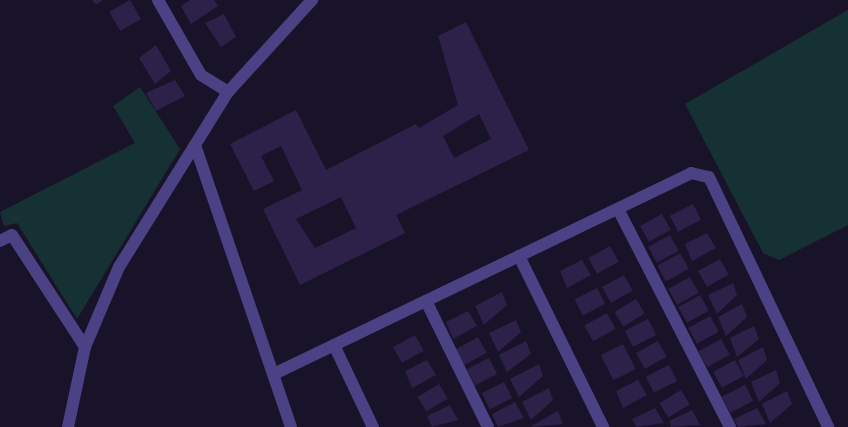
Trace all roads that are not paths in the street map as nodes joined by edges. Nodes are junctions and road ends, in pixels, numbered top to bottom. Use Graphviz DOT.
graph roads {
  1 [pos="158,0"];
  2 [pos="312,0"];
  3 [pos="228,92"];
  4 [pos="195,145"];
  5 [pos="618,209"];
  6 [pos="0,241"];
  7 [pos="519,256"];
  8 [pos="426,301"];
  9 [pos="334,345"];
  10 [pos="85,347"];
  11 [pos="276,373"];
  12 [pos="68,427"];
  13 [pos="291,427"];
  14 [pos="373,427"];
  15 [pos="488,427"];
  16 [pos="603,427"];
  17 [pos="730,427"];
  18 [pos="828,427"];
  1 -- 3 [label="street"];
  2 -- 3 [label="street"];
  3 -- 4 [label="street"];
  4 -- 10 [label="street"];
  4 -- 11 [label="street"];
  5 -- 7 [label="street"];
  5 -- 17 [label="street"];
  5 -- 18 [label="street"];
  6 -- 10 [label="street"];
  7 -- 8 [label="street"];
  7 -- 16 [label="street"];
  8 -- 9 [label="street"];
  8 -- 15 [label="street"];
  9 -- 11 [label="street"];
  9 -- 14 [label="street"];
  10 -- 12 [label="street"];
  11 -- 13 [label="street"];
}
